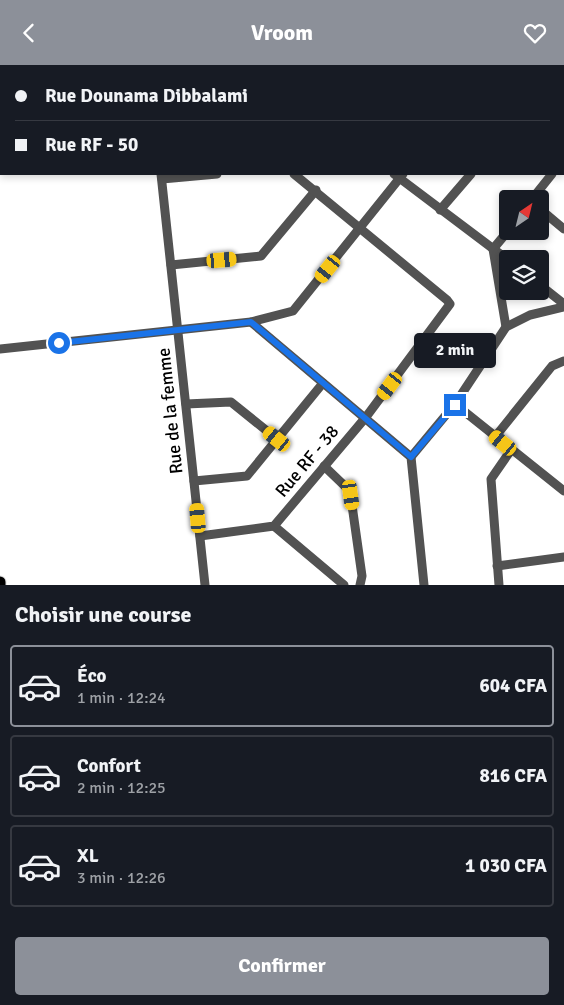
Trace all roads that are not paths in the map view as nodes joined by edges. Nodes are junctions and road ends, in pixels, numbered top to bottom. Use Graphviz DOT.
graph roads {
  1 [pos="199,175"];
  2 [pos="295,175"];
  3 [pos="399,175"];
  4 [pos="469,175"];
  5 [pos="551,175"];
  6 [pos="162,177"];
  7 [pos="316,190"];
  8 [pos="539,190"];
  9 [pos="440,210"];
  10 [pos="549,216"];
  11 [pos="362,228"];
  12 [pos="564,229"];
  13 [pos="501,240"];
  14 [pos="494,249"];
  15 [pos="499,253"];
  16 [pos="171,265"];
  17 [pos="549,292"];
  18 [pos="564,305"];
  19 [pos="251,322"];
  20 [pos="506,327"];
  21 [pos="178,331"];
  22 [pos="0,349"];
  23 [pos="564,361"];
  24 [pos="323,383"];
  25 [pos="186,404"];
  26 [pos="455,405"];
  27 [pos="366,417"];
  28 [pos="495,437"];
  29 [pos="277,439"];
  30 [pos="511,450"];
  31 [pos="411,457"];
  32 [pos="324,466"];
  33 [pos="194,481"];
  34 [pos="564,491"];
  35 [pos="274,526"];
  36 [pos="200,536"];
  37 [pos="564,557"];
  38 [pos="497,565"];
  39 [pos="205,585"];
  40 [pos="344,585"];
  41 [pos="360,585"];
  42 [pos="424,585"];
  43 [pos="499,585"];
  1 -- 6 [label="street"];
  2 -- 7 [label="street, Rue RF - 38"];
  3 -- 9 [label="street"];
  3 -- 11 [label="street"];
  4 -- 9 [label="street"];
  5 -- 8 [label="street"];
  6 -- 16 [label="street, Rue de la femme"];
  7 -- 11 [label="street, Rue RF - 38"];
  7 -- 16 [label="street"];
  9 -- 14 [label="street"];
  10 -- 12 [label="street"];
  11 -- 19 [label="street"];
  11 -- 27 [label="street, Rue RF - 38"];
  13 -- 14 [label="street"];
  14 -- 15 [label="street"];
  14 -- 20 [label="street"];
  16 -- 21 [label="street, Rue de la femme"];
  17 -- 18 [label="street"];
  18 -- 20 [label="street"];
  19 -- 21 [label="street"];
  19 -- 24 [label="street"];
  20 -- 26 [label="street"];
  21 -- 22 [label="street"];
  21 -- 25 [label="street, Rue de la femme"];
  23 -- 28 [label="street"];
  24 -- 27 [label="street"];
  24 -- 29 [label="street"];
  25 -- 29 [label="street"];
  25 -- 33 [label="street, Rue de la femme"];
  26 -- 28 [label="street"];
  26 -- 31 [label="street"];
  27 -- 31 [label="street"];
  27 -- 32 [label="street, Rue RF - 38"];
  28 -- 30 [label="street"];
  29 -- 33 [label="street"];
  30 -- 34 [label="street"];
  30 -- 38 [label="street"];
  31 -- 42 [label="street"];
  32 -- 35 [label="street, Rue RF - 38"];
  32 -- 41 [label="street"];
  33 -- 36 [label="street, Rue de la femme"];
  35 -- 36 [label="street"];
  35 -- 40 [label="street"];
  36 -- 39 [label="street, Rue de la femme"];
  37 -- 38 [label="street"];
  38 -- 43 [label="street"];
}
